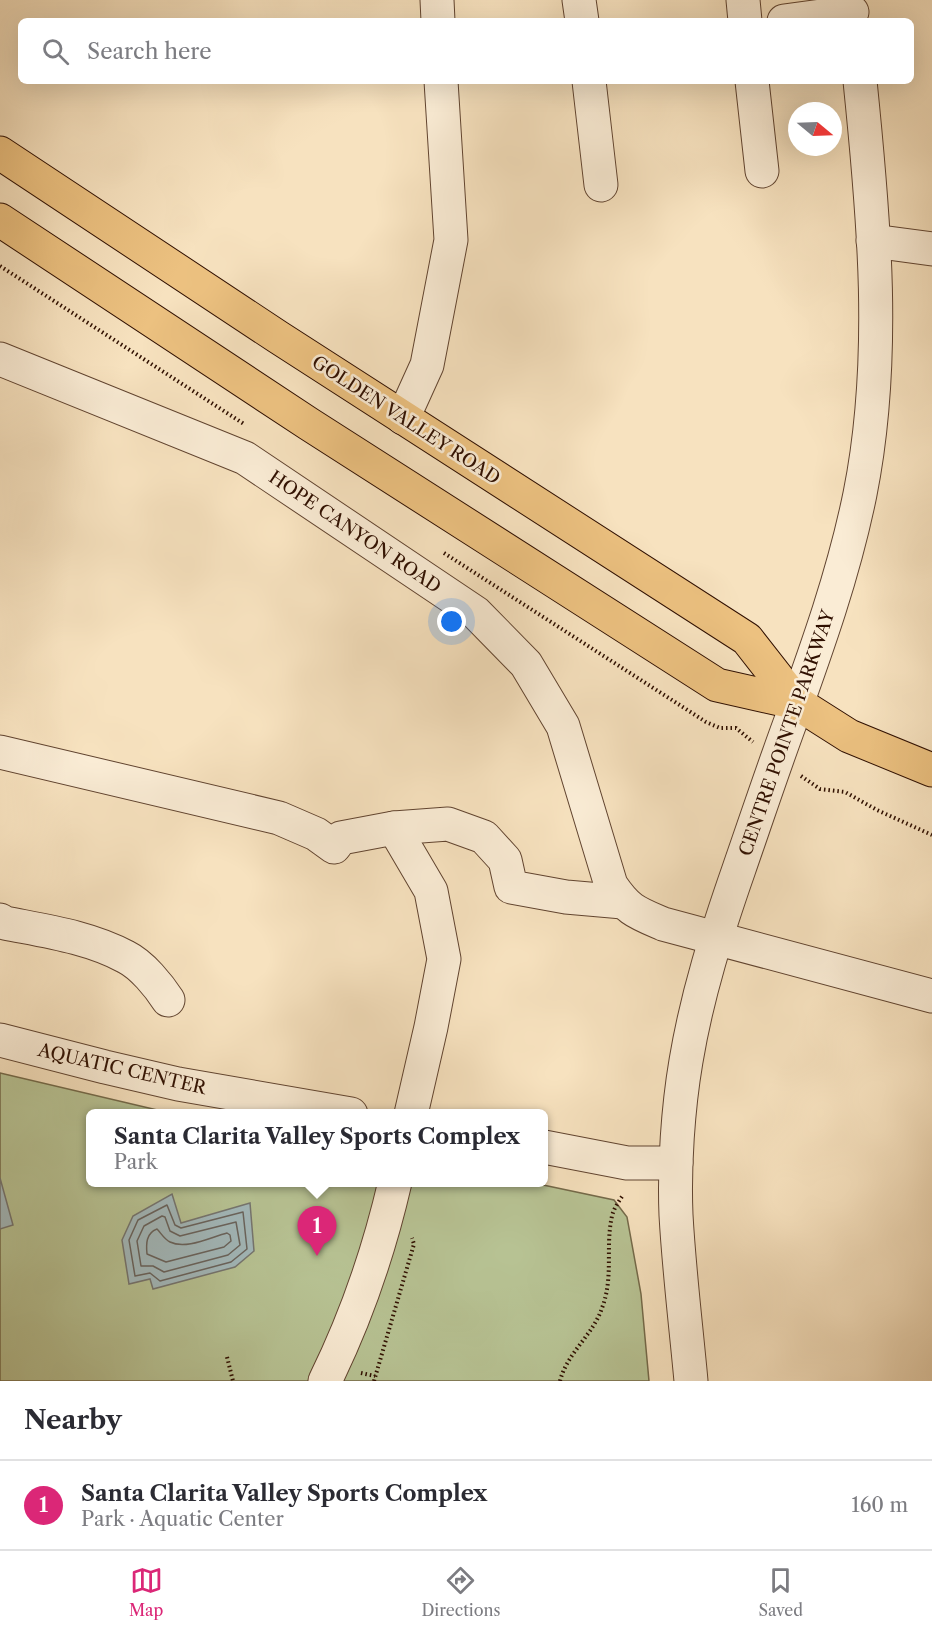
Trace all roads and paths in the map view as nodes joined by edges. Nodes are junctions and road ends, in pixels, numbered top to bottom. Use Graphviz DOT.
graph roads {
  1 [pos="437,0"];
  2 [pos="579,0"];
  3 [pos="743,0"];
  4 [pos="852,11"];
  5 [pos="438,18"];
  6 [pos="582,18"];
  7 [pos="745,18"];
  8 [pos="804,18"];
  9 [pos="441,84"];
  10 [pos="589,84"];
  11 [pos="752,84"];
  12 [pos="860,84"];
  13 [pos="0,153"];
  14 [pos="762,171"];
  15 [pos="601,184"];
  16 [pos="0,220"];
  17 [pos="873,241"];
  18 [pos="932,249"];
  19 [pos="0,266"];
  20 [pos="0,359"];
  21 [pos="404,418"];
  22 [pos="249,427"];
  23 [pos="438,549"];
  24 [pos="797,703"];
  25 [pos="0,752"];
  26 [pos="777,760"];
  27 [pos="932,770"];
  28 [pos="394,828"];
  29 [pos="932,835"];
  30 [pos="623,902"];
  31 [pos="0,920"];
  32 [pos="715,938"];
  33 [pos="932,996"];
  34 [pos="168,1000"];
  35 [pos="0,1040"];
  36 [pos="327,1109"];
  37 [pos="412,1109"];
  38 [pos="548,1149"];
  39 [pos="676,1163"];
  40 [pos="394,1187"];
  41 [pos="623,1195"];
  42 [pos="227,1357"];
  43 [pos="232,1381"];
  44 [pos="325,1381"];
  45 [pos="560,1381"];
  46 [pos="691,1381"];
  1 -- 5 [label="street"];
  2 -- 6 [label="street"];
  3 -- 7 [label="street"];
  4 -- 8 [label="street"];
  9 -- 21 [label="street"];
  10 -- 15 [label="street"];
  11 -- 14 [label="street"];
  12 -- 17 [label="street, CENTRE POINTE PARKWAY"];
  13 -- 21 [label="main road, GOLDEN VALLEY ROAD"];
  16 -- 24 [label="main road, GOLDEN VALLEY ROAD"];
  17 -- 18 [label="street"];
  17 -- 24 [label="street, CENTRE POINTE PARKWAY"];
  19 -- 22 [label="path"];
  20 -- 30 [label="street, HOPE CANYON ROAD"];
  21 -- 24 [label="main road, GOLDEN VALLEY ROAD"];
  23 -- 26 [label="path"];
  24 -- 26 [label="street, CENTRE POINTE PARKWAY"];
  24 -- 27 [label="main road, GOLDEN VALLEY ROAD"];
  25 -- 28 [label="street"];
  26 -- 29 [label="path"];
  26 -- 32 [label="street, CENTRE POINTE PARKWAY"];
  28 -- 30 [label="street"];
  28 -- 37 [label="street"];
  30 -- 32 [label="street, HOPE CANYON ROAD"];
  31 -- 34 [label="street"];
  32 -- 33 [label="street, HOPE CANYON ROAD"];
  32 -- 39 [label="street, CENTRE POINTE PARKWAY"];
  35 -- 36 [label="street, AQUATIC CENTER"];
  38 -- 39 [label="street"];
  39 -- 46 [label="street, CENTRE POINTE PARKWAY"];
  40 -- 44 [label="street"];
  41 -- 45 [label="path"];
  42 -- 43 [label="path"];
}
